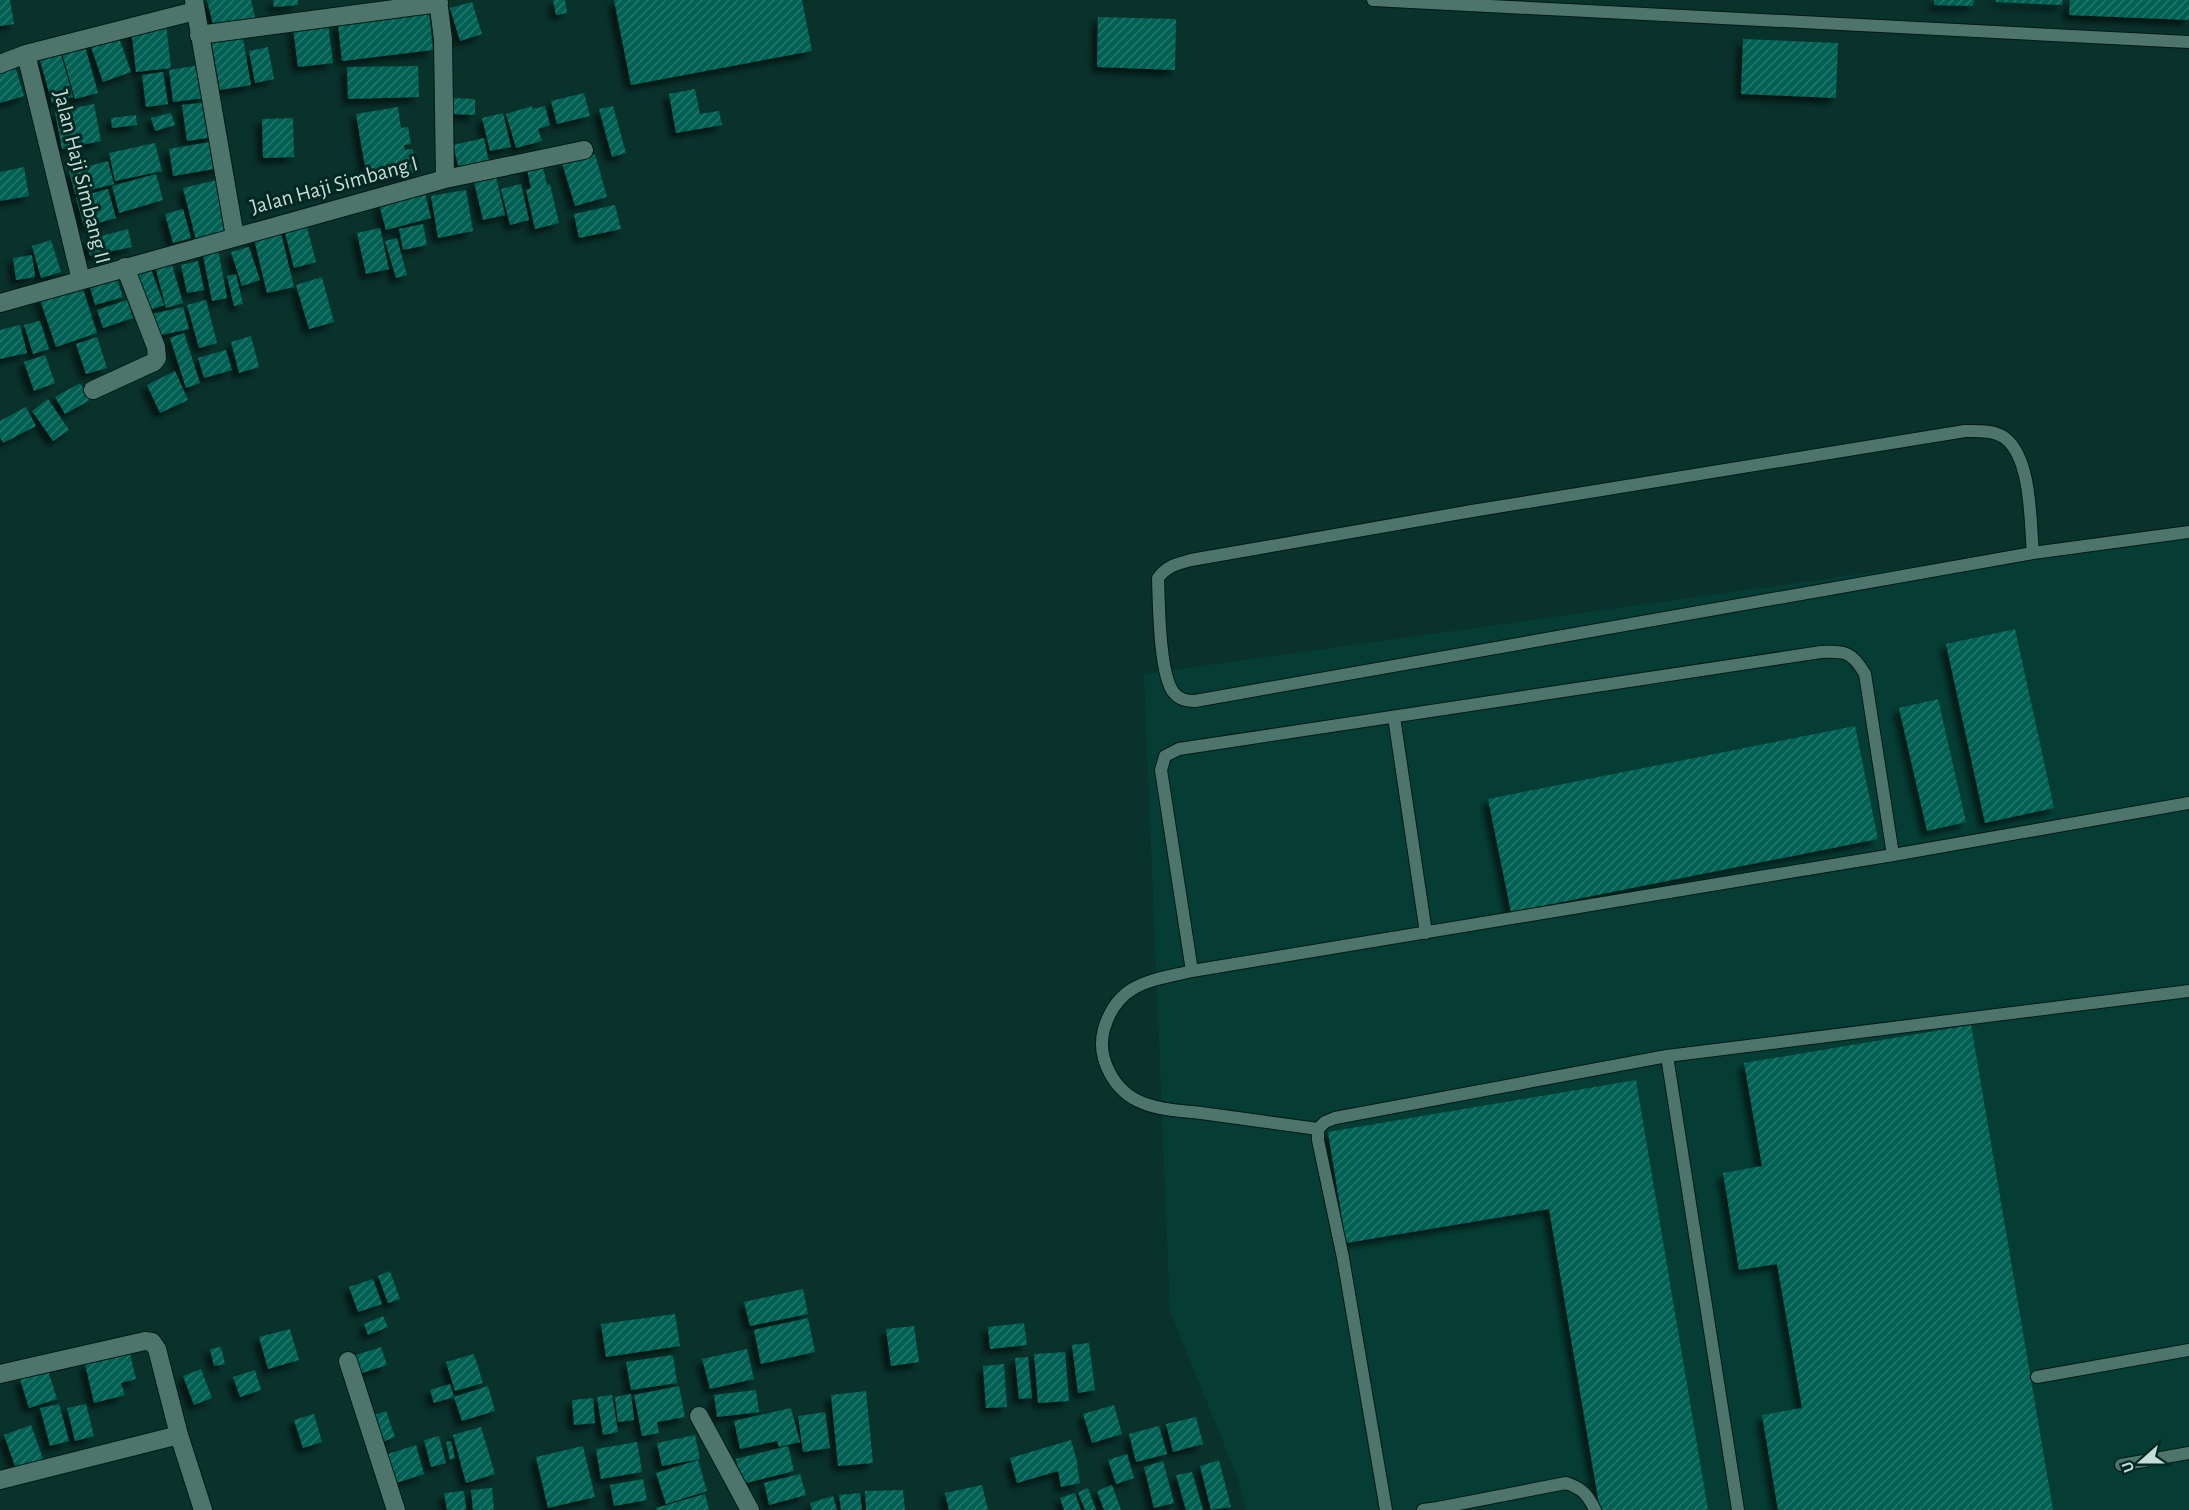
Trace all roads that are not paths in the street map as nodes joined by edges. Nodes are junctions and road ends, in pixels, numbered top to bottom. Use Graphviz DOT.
graph roads {
  1 [pos="1373,0"];
  2 [pos="439,2"];
  3 [pos="195,6"];
  4 [pos="199,35"];
  5 [pos="2189,42"];
  6 [pos="26,54"];
  7 [pos="0,64"];
  8 [pos="584,150"];
  9 [pos="445,179"];
  10 [pos="235,237"];
  11 [pos="125,267"];
  12 [pos="81,280"];
  13 [pos="0,303"];
  14 [pos="93,390"];
  15 [pos="2189,532"];
  16 [pos="2033,553"];
  17 [pos="1394,717"];
  18 [pos="2189,803"];
  19 [pos="1893,855"];
  20 [pos="1426,933"];
  21 [pos="1192,971"];
  22 [pos="2189,990"];
  23 [pos="1667,1056"];
  24 [pos="1318,1129"];
  25 [pos="2189,1350"];
  26 [pos="348,1361"];
  27 [pos="0,1374"];
  28 [pos="2037,1377"];
  29 [pos="699,1416"];
  30 [pos="179,1436"];
  31 [pos="2189,1453"];
  32 [pos="2121,1465"];
  33 [pos="0,1480"];
  34 [pos="200,1509"];
  35 [pos="1438,1509"];
  36 [pos="396,1510"];
  37 [pos="750,1510"];
  38 [pos="1386,1510"];
  39 [pos="1424,1510"];
  40 [pos="1595,1510"];
  41 [pos="1738,1510"];
  1 -- 5 [label="lane"];
  2 -- 4 [label="street"];
  2 -- 9 [label="street, Jalan Haji Simbang I"];
  3 -- 4 [label="street"];
  3 -- 6 [label="street"];
  4 -- 10 [label="street"];
  6 -- 7 [label="street"];
  6 -- 12 [label="street, Jalan Haji Simbang II"];
  8 -- 9 [label="street"];
  9 -- 10 [label="street, Jalan Haji Simbang I"];
  10 -- 11 [label="street, Jalan Haji Simbang II"];
  11 -- 12 [label="street, Jalan Haji Simbang II"];
  11 -- 14 [label="street"];
  12 -- 13 [label="street"];
  15 -- 16 [label="lane"];
  16 -- 16 [label="lane"];
  17 -- 19 [label="lane"];
  17 -- 20 [label="lane"];
  17 -- 21 [label="lane"];
  18 -- 19 [label="lane"];
  19 -- 20 [label="lane"];
  20 -- 21 [label="lane"];
  21 -- 24 [label="lane"];
  22 -- 23 [label="lane"];
  23 -- 24 [label="lane"];
  23 -- 41 [label="lane"];
  24 -- 38 [label="lane"];
  25 -- 28 [label="lane"];
  26 -- 36 [label="street"];
  27 -- 30 [label="street"];
  29 -- 37 [label="street"];
  30 -- 33 [label="street"];
  30 -- 34 [label="street"];
  31 -- 32 [label="lane"];
  35 -- 39 [label="lane"];
  35 -- 40 [label="lane"];
}
